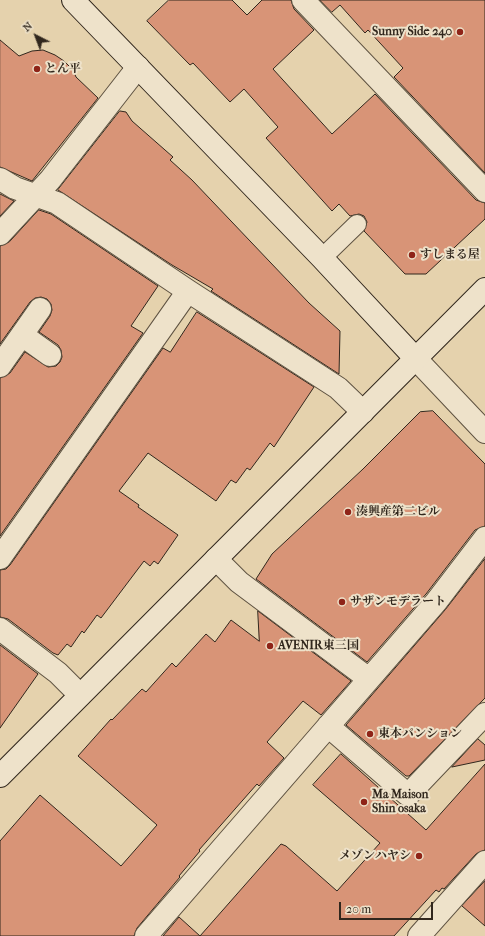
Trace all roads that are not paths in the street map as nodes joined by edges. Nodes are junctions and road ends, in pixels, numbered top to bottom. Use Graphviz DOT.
graph roads {
  1 [pos="73,0"];
  2 [pos="303,0"];
  3 [pos="138,67"];
  4 [pos="0,179"];
  5 [pos="485,191"];
  6 [pos="34,196"];
  7 [pos="357,224"];
  8 [pos="0,234"];
  9 [pos="322,258"];
  10 [pos="485,289"];
  11 [pos="188,291"];
  12 [pos="40,308"];
  13 [pos="22,335"];
  14 [pos="50,355"];
  15 [pos="416,359"];
  16 [pos="0,366"];
  17 [pos="363,412"];
  18 [pos="485,432"];
  19 [pos="485,538"];
  20 [pos="0,558"];
  21 [pos="216,559"];
  22 [pos="0,629"];
  23 [pos="369,679"];
  24 [pos="80,695"];
  25 [pos="485,714"];
  26 [pos="328,726"];
  27 [pos="0,776"];
  28 [pos="485,862"];
  29 [pos="146,936"];
  30 [pos="419,936"];
  1 -- 3 [label="street"];
  2 -- 5 [label="street"];
  3 -- 6 [label="street"];
  3 -- 9 [label="street"];
  4 -- 6 [label="street"];
  6 -- 8 [label="street"];
  6 -- 11 [label="street"];
  7 -- 9 [label="lane"];
  9 -- 15 [label="street"];
  10 -- 15 [label="street"];
  11 -- 17 [label="street"];
  11 -- 20 [label="street"];
  12 -- 13 [label="street"];
  13 -- 14 [label="street"];
  13 -- 16 [label="street"];
  15 -- 17 [label="street"];
  15 -- 18 [label="street"];
  17 -- 21 [label="street"];
  19 -- 23 [label="street"];
  21 -- 23 [label="street"];
  21 -- 24 [label="street"];
  22 -- 24 [label="street"];
  23 -- 26 [label="street"];
  24 -- 27 [label="street"];
  25 -- 26 [label="street"];
  26 -- 29 [label="street"];
  28 -- 30 [label="street"];
}
